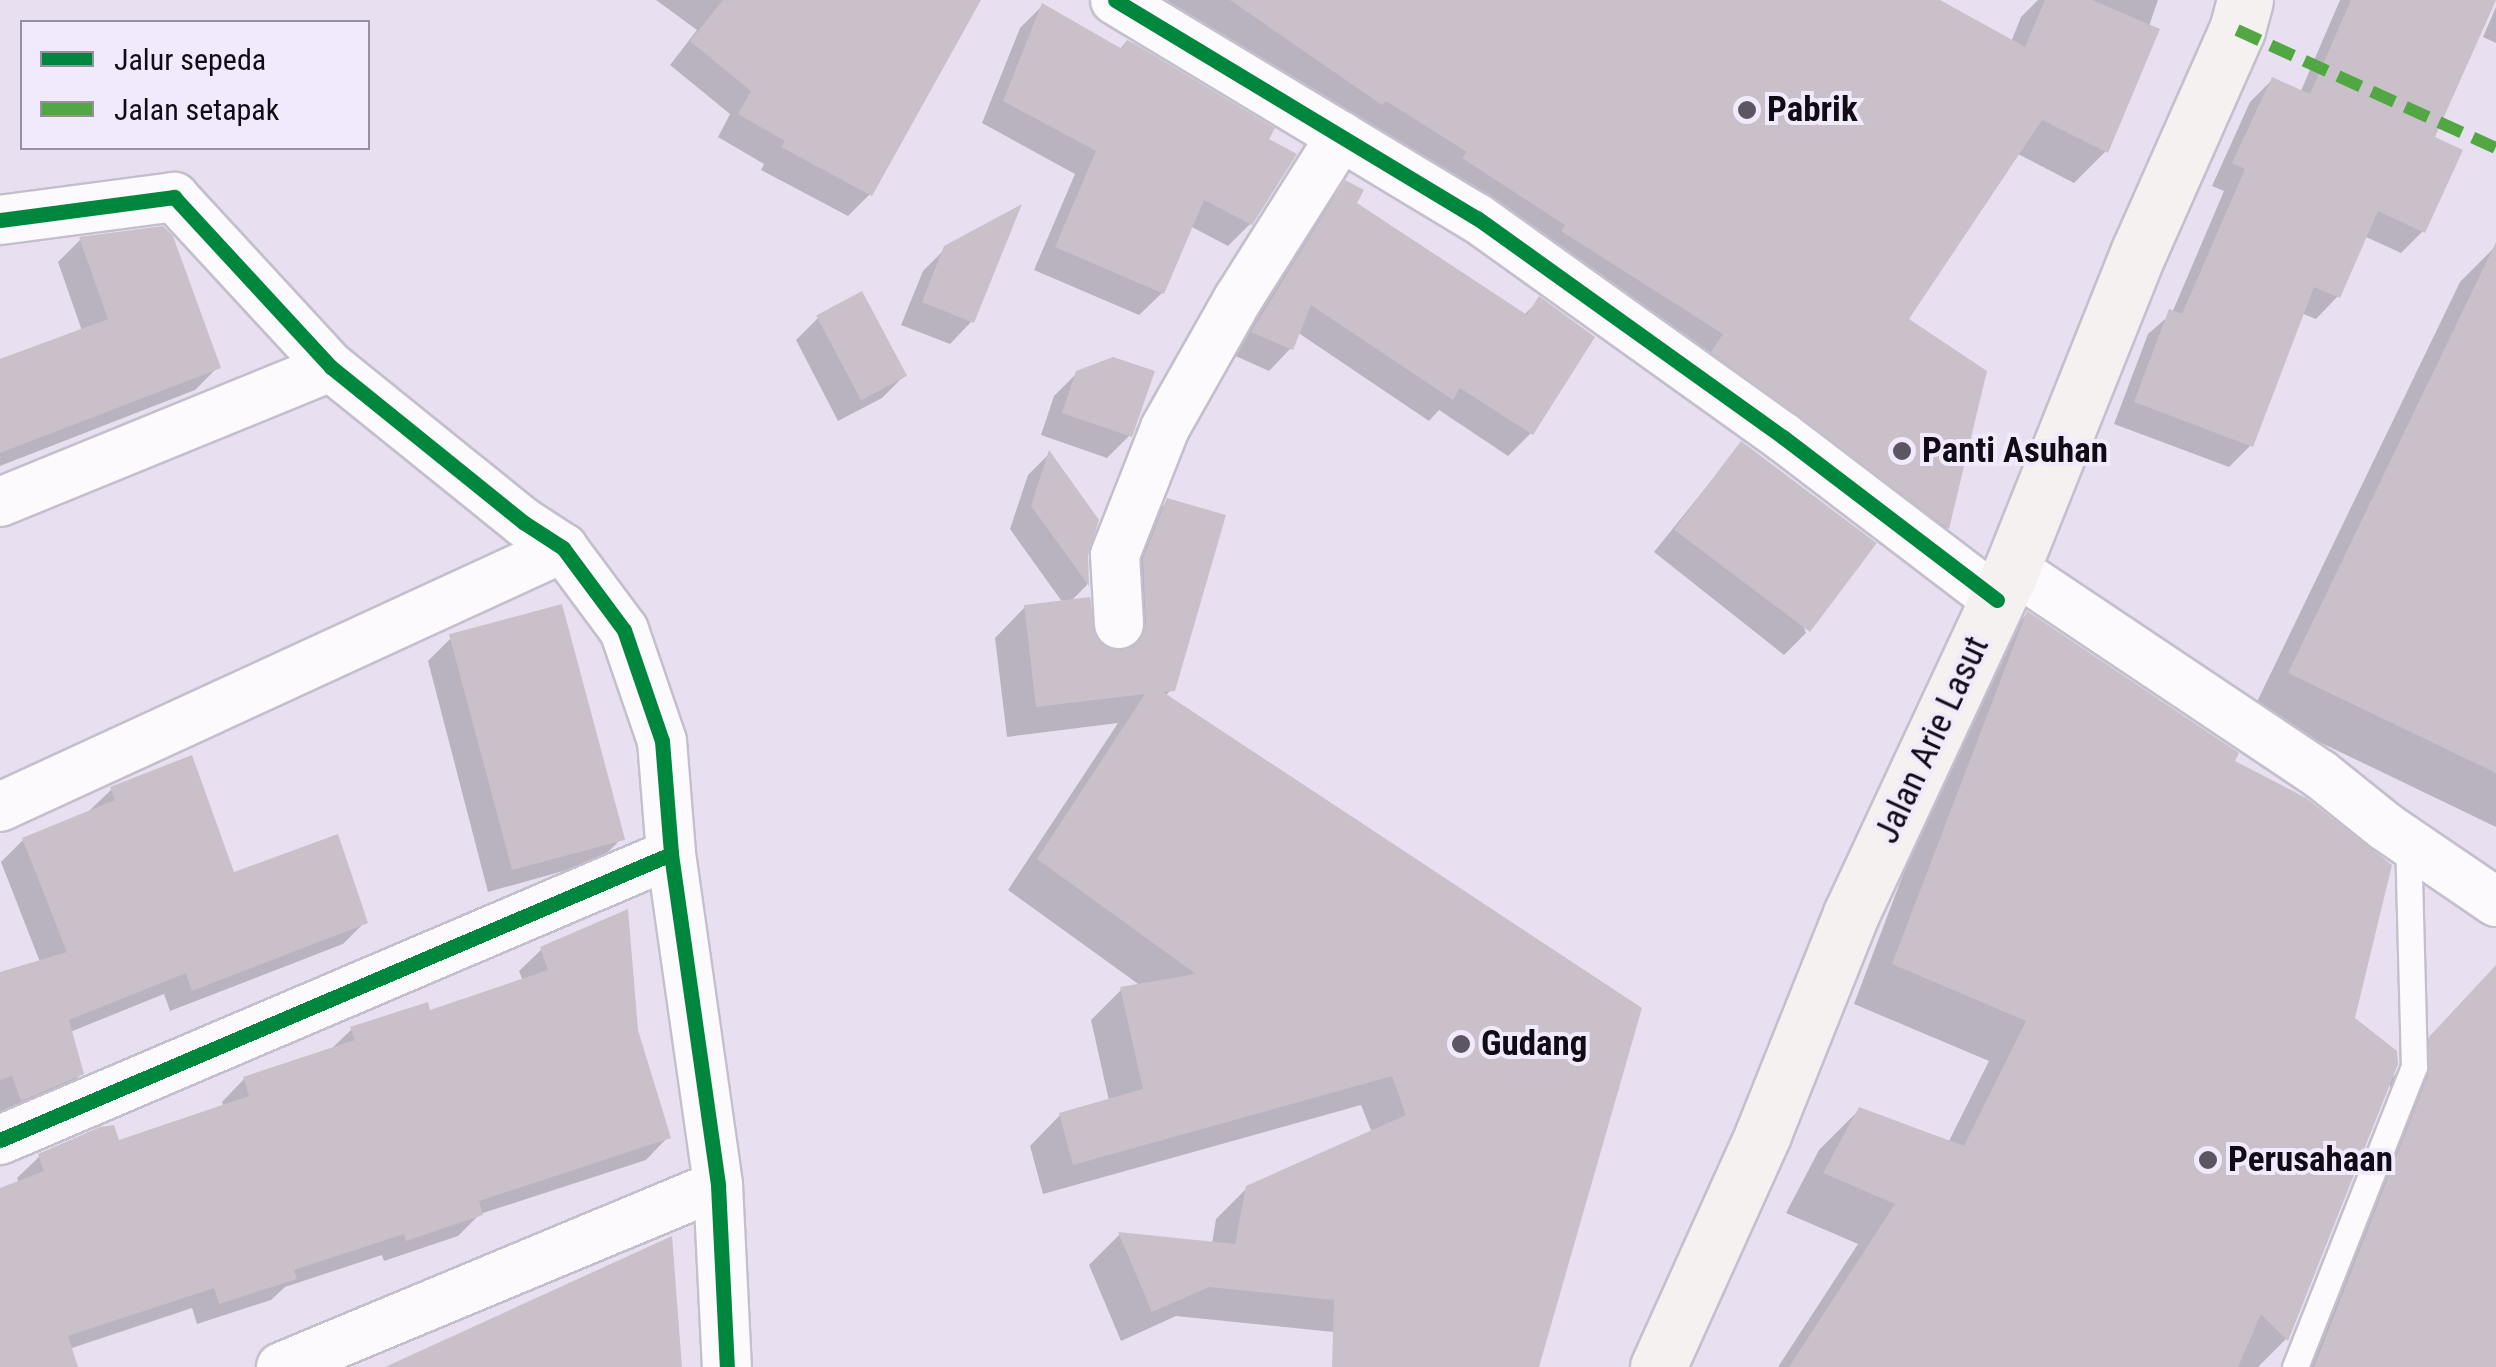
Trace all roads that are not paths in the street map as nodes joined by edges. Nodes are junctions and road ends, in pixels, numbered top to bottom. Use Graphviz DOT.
graph roads {
  1 [pos="1114,0"];
  2 [pos="2245,0"];
  3 [pos="1342,136"];
  4 [pos="0,220"];
  5 [pos="332,366"];
  6 [pos="0,502"];
  7 [pos="563,548"];
  8 [pos="2005,584"];
  9 [pos="1119,624"];
  10 [pos="0,808"];
  11 [pos="2408,841"];
  12 [pos="671,854"];
  13 [pos="2496,902"];
  14 [pos="0,1140"];
  15 [pos="718,1185"];
  16 [pos="281,1367"];
  17 [pos="727,1367"];
  18 [pos="1658,1367"];
  19 [pos="2295,1367"];
  1 -- 3 [label="street"];
  2 -- 8 [label="main road, Jalan Arie Lasut"];
  3 -- 8 [label="street"];
  3 -- 9 [label="street"];
  4 -- 5 [label="street"];
  5 -- 6 [label="street"];
  5 -- 7 [label="street"];
  7 -- 10 [label="street"];
  7 -- 12 [label="street"];
  8 -- 11 [label="street"];
  8 -- 18 [label="main road, Jalan Arie Lasut"];
  11 -- 13 [label="street"];
  11 -- 19 [label="lane"];
  12 -- 14 [label="street"];
  12 -- 15 [label="street"];
  15 -- 16 [label="street"];
  15 -- 17 [label="street"];
}
